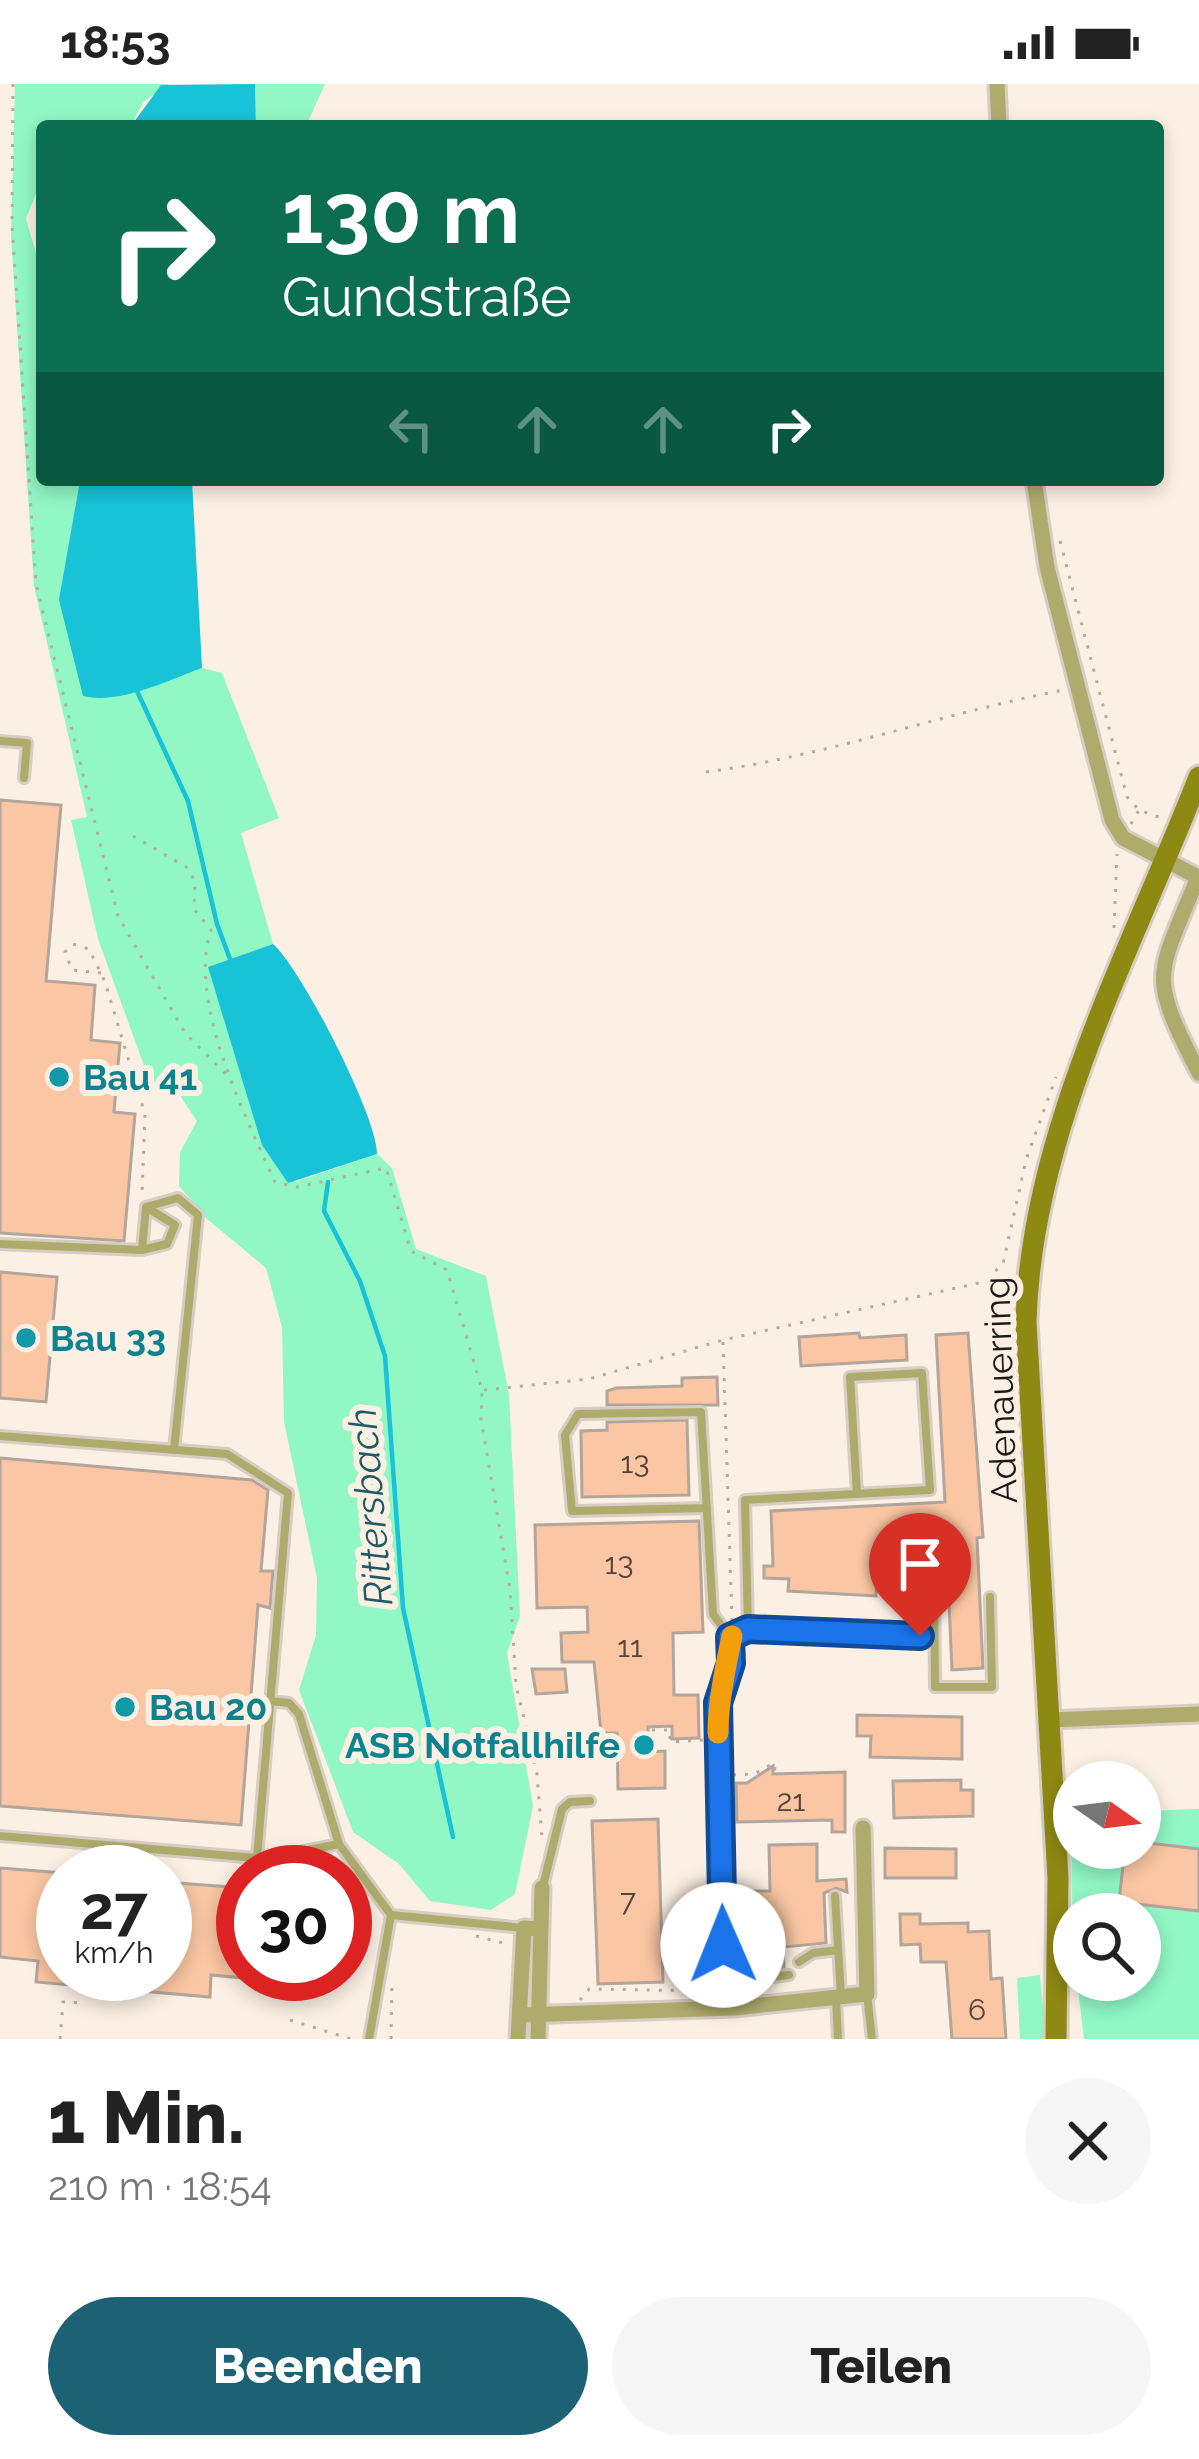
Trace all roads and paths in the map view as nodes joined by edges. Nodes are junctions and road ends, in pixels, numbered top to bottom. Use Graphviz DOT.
graph roads {
  1 [pos="13,84"];
  2 [pos="997,84"];
  3 [pos="999,120"];
  4 [pos="1035,486"];
  5 [pos="1058,532"];
  6 [pos="1078,688"];
  7 [pos="0,741"];
  8 [pos="706,772"];
  9 [pos="1199,776"];
  10 [pos="24,778"];
  11 [pos="1180,825"];
  12 [pos="133,836"];
  13 [pos="1167,860"];
  14 [pos="101,973"];
  15 [pos="1199,1072"];
  16 [pos="231,1079"];
  17 [pos="146,1207"];
  18 [pos="0,1244"];
  19 [pos="142,1250"];
  20 [pos="983,1282"];
  21 [pos="723,1340"];
  22 [pos="482,1390"];
  23 [pos="0,1436"];
  24 [pos="174,1450"];
  25 [pos="857,1494"];
  26 [pos="707,1508"];
  27 [pos="934,1578"];
  28 [pos="990,1597"];
  29 [pos="748,1629"];
  30 [pos="730,1637"];
  31 [pos="927,1637"];
  32 [pos="270,1701"];
  33 [pos="1199,1714"];
  34 [pos="1050,1720"];
  35 [pos="652,1730"];
  36 [pos="718,1740"];
  37 [pos="785,1769"];
  38 [pos="719,1775"];
  39 [pos="590,1801"];
  40 [pos="863,1828"];
  41 [pos="0,1836"];
  42 [pos="339,1844"];
  43 [pos="257,1845"];
  44 [pos="334,1845"];
  45 [pos="544,1846"];
  46 [pos="216,1855"];
  47 [pos="542,1888"];
  48 [pos="1056,1893"];
  49 [pos="835,1896"];
  50 [pos="723,1898"];
  51 [pos="392,1915"];
  52 [pos="532,1928"];
  53 [pos="458,1933"];
  54 [pos="512,1950"];
  55 [pos="838,1950"];
  56 [pos="800,1962"];
  57 [pos="789,1975"];
  58 [pos="390,1978"];
  59 [pos="664,1978"];
  60 [pos="664,1990"];
  61 [pos="867,1994"];
  62 [pos="838,1997"];
  63 [pos="723,2000"];
  64 [pos="1057,2001"];
  65 [pos="1063,2001"];
  66 [pos="82,2003"];
  67 [pos="576,2013"];
  68 [pos="539,2014"];
  69 [pos="521,2015"];
  70 [pos="290,2020"];
  71 [pos="60,2039"];
  72 [pos="351,2039"];
  73 [pos="368,2039"];
  74 [pos="391,2039"];
  75 [pos="518,2039"];
  76 [pos="538,2039"];
  77 [pos="838,2039"];
  78 [pos="872,2039"];
  79 [pos="1056,2039"];
  80 [pos="1067,2039"];
  1 -- 16 [label="path"];
  2 -- 3 [label="street"];
  4 -- 6 [label="street"];
  5 -- 11 [label="path"];
  6 -- 8 [label="path"];
  6 -- 13 [label="street"];
  7 -- 10 [label="lane"];
  9 -- 11 [label="main road, Adenauerring"];
  11 -- 13 [label="main road, Adenauerring"];
  12 -- 16 [label="path"];
  13 -- 15 [label="street"];
  13 -- 34 [label="main road, Adenauerring"];
  14 -- 14 [label="path"];
  14 -- 17 [label="path"];
  16 -- 22 [label="path"];
  17 -- 19 [label="lane"];
  17 -- 19 [label="lane"];
  17 -- 24 [label="lane"];
  18 -- 19 [label="lane"];
  20 -- 21 [label="path"];
  21 -- 22 [label="path"];
  21 -- 30 [label="path"];
  22 -- 45 [label="path"];
  23 -- 24 [label="lane"];
  24 -- 32 [label="lane"];
  25 -- 25 [label="lane"];
  25 -- 29 [label="lane"];
  26 -- 26 [label="lane"];
  26 -- 30 [label="lane"];
  27 -- 31 [label="lane"];
  28 -- 31 [label="lane"];
  29 -- 30 [label="street"];
  29 -- 31 [label="street"];
  30 -- 36 [label="street"];
  32 -- 42 [label="lane"];
  32 -- 43 [label="lane"];
  33 -- 34 [label="street"];
  34 -- 48 [label="main road, Adenauerring"];
  35 -- 36 [label="path"];
  36 -- 38 [label="street"];
  37 -- 38 [label="path"];
  38 -- 50 [label="street"];
  39 -- 47 [label="lane"];
  40 -- 61 [label="street"];
  41 -- 46 [label="lane"];
  42 -- 44 [label="lane"];
  42 -- 51 [label="lane"];
  47 -- 52 [label="street"];
  49 -- 55 [label="lane"];
  50 -- 57 [label="lane"];
  50 -- 63 [label="street"];
  51 -- 52 [label="lane"];
  51 -- 73 [label="lane"];
  52 -- 68 [label="street"];
  52 -- 69 [label="street"];
  53 -- 54 [label="path"];
  55 -- 56 [label="lane"];
  55 -- 62 [label="lane"];
  58 -- 74 [label="path"];
  59 -- 60 [label="path"];
  60 -- 63 [label="path"];
  60 -- 67 [label="path"];
  61 -- 62 [label="street"];
  61 -- 78 [label="lane"];
  62 -- 63 [label="street"];
  62 -- 77 [label="lane"];
  63 -- 67 [label="street"];
  64 -- 79 [label="main road, Adenauerring"];
  65 -- 80 [label="main road, Adenauerring"];
  66 -- 71 [label="path"];
  67 -- 68 [label="street"];
  68 -- 69 [label="street"];
  68 -- 76 [label="street"];
  69 -- 75 [label="street"];
  70 -- 72 [label="path"];
}
